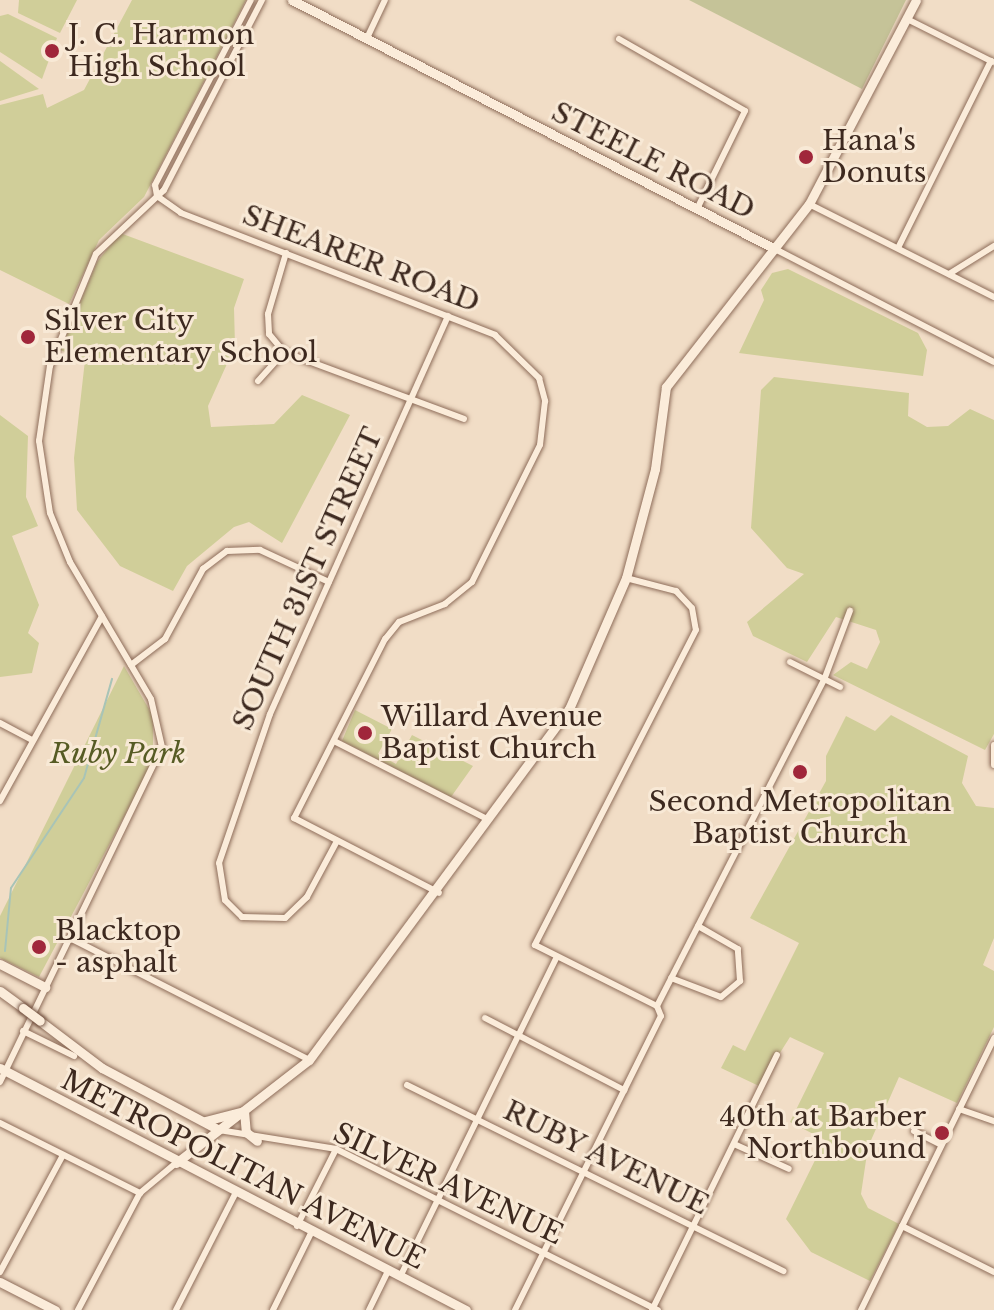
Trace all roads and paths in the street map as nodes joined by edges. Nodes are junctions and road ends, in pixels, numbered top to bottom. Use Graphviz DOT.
graph roads {
  1 [pos="251,0"];
  2 [pos="262,0"];
  3 [pos="292,0"];
  4 [pos="385,0"];
  5 [pos="916,0"];
  6 [pos="306,3"];
  7 [pos="907,19"];
  8 [pos="367,38"];
  9 [pos="619,39"];
  10 [pos="992,62"];
  11 [pos="157,196"];
  12 [pos="809,204"];
  13 [pos="697,209"];
  14 [pos="994,246"];
  15 [pos="898,248"];
  16 [pos="775,249"];
  17 [pos="286,253"];
  18 [pos="949,274"];
  19 [pos="994,297"];
  20 [pos="448,316"];
  21 [pos="284,352"];
  22 [pos="994,362"];
  23 [pos="258,381"];
  24 [pos="411,400"];
  25 [pos="464,419"];
  26 [pos="626,578"];
  27 [pos="329,582"];
  28 [pos="850,611"];
  29 [pos="102,616"];
  30 [pos="790,662"];
  31 [pos="131,665"];
  32 [pos="824,680"];
  33 [pos="840,687"];
  34 [pos="0,723"];
  35 [pos="32,740"];
  36 [pos="334,741"];
  37 [pos="994,745"];
  38 [pos="992,763"];
  39 [pos="0,801"];
  40 [pos="490,820"];
  41 [pos="337,841"];
  42 [pos="439,893"];
  43 [pos="698,926"];
  44 [pos="70,938"];
  45 [pos="557,957"];
  46 [pos="0,964"];
  47 [pos="671,978"];
  48 [pos="45,987"];
  49 [pos="0,991"];
  50 [pos="657,1006"];
  51 [pos="485,1018"];
  52 [pos="23,1031"];
  53 [pos="517,1037"];
  54 [pos="994,1038"];
  55 [pos="777,1055"];
  56 [pos="74,1056"];
  57 [pos="309,1060"];
  58 [pos="84,1061"];
  59 [pos="102,1068"];
  60 [pos="2,1070"];
  61 [pos="0,1082"];
  62 [pos="407,1085"];
  63 [pos="624,1090"];
  64 [pos="959,1109"];
  65 [pos="244,1111"];
  66 [pos="477,1119"];
  67 [pos="202,1121"];
  68 [pos="994,1121"];
  69 [pos="0,1123"];
  70 [pos="219,1130"];
  71 [pos="914,1131"];
  72 [pos="257,1141"];
  73 [pos="734,1144"];
  74 [pos="941,1145"];
  75 [pos="336,1149"];
  76 [pos="63,1155"];
  77 [pos="176,1163"];
  78 [pos="789,1169"];
  79 [pos="584,1171"];
  80 [pos="140,1193"];
  81 [pos="235,1194"];
  82 [pos="437,1201"];
  83 [pos="297,1226"];
  84 [pos="694,1226"];
  85 [pos="902,1226"];
  86 [pos="311,1233"];
  87 [pos="543,1254"];
  88 [pos="388,1271"];
  89 [pos="784,1271"];
  90 [pos="0,1272"];
  91 [pos="994,1272"];
  92 [pos="400,1277"];
  93 [pos="0,1282"];
  94 [pos="655,1309"];
  95 [pos="864,1309"];
  96 [pos="55,1310"];
  97 [pos="78,1310"];
  98 [pos="176,1310"];
  99 [pos="273,1310"];
  100 [pos="369,1310"];
  101 [pos="465,1310"];
  102 [pos="515,1310"];
  1 -- 11 [label="street"];
  2 -- 11 [label="street"];
  3 -- 6 [label="street, STEELE ROAD"];
  4 -- 8 [label="street"];
  5 -- 7 [label="street"];
  6 -- 8 [label="street, STEELE ROAD"];
  7 -- 10 [label="street"];
  7 -- 12 [label="street"];
  8 -- 13 [label="street, STEELE ROAD"];
  9 -- 13 [label="street"];
  10 -- 15 [label="street"];
  11 -- 17 [label="street, SHEARER ROAD"];
  11 -- 29 [label="street"];
  12 -- 15 [label="street"];
  12 -- 16 [label="street"];
  13 -- 16 [label="street, STEELE ROAD"];
  14 -- 18 [label="street"];
  15 -- 18 [label="street"];
  16 -- 22 [label="street, STEELE ROAD"];
  16 -- 26 [label="street"];
  17 -- 20 [label="street, SHEARER ROAD"];
  17 -- 21 [label="street"];
  18 -- 19 [label="street"];
  20 -- 24 [label="street, SOUTH 31ST STREET"];
  20 -- 36 [label="street, SHEARER ROAD"];
  21 -- 23 [label="street"];
  21 -- 24 [label="street"];
  24 -- 25 [label="street"];
  24 -- 27 [label="street, SOUTH 31ST STREET"];
  26 -- 40 [label="street"];
  26 -- 45 [label="street"];
  27 -- 31 [label="street"];
  27 -- 41 [label="street, SOUTH 31ST STREET"];
  28 -- 32 [label="street"];
  29 -- 31 [label="street"];
  29 -- 35 [label="street"];
  30 -- 32 [label="street"];
  31 -- 44 [label="street"];
  32 -- 33 [label="street"];
  32 -- 43 [label="street"];
  34 -- 35 [label="street"];
  35 -- 39 [label="street"];
  36 -- 40 [label="street"];
  36 -- 41 [label="street"];
  37 -- 38 [label="street"];
  40 -- 42 [label="street"];
  41 -- 42 [label="street"];
  42 -- 57 [label="street"];
  43 -- 47 [label="street"];
  43 -- 47 [label="street"];
  44 -- 48 [label="street"];
  44 -- 57 [label="street"];
  45 -- 50 [label="street"];
  45 -- 53 [label="street"];
  46 -- 48 [label="street"];
  47 -- 50 [label="street"];
  48 -- 52 [label="street"];
  49 -- 59 [label="street, bridge"];
  50 -- 63 [label="street"];
  51 -- 53 [label="street"];
  52 -- 56 [label="street"];
  52 -- 60 [label="street"];
  53 -- 63 [label="street"];
  53 -- 66 [label="street"];
  54 -- 64 [label="street"];
  55 -- 73 [label="street"];
  57 -- 65 [label="street"];
  58 -- 59 [label="street, SILVER AVENUE"];
  59 -- 67 [label="street, SILVER AVENUE"];
  60 -- 61 [label="street"];
  60 -- 77 [label="street, METROPOLITAN AVENUE"];
  62 -- 66 [label="street, RUBY AVENUE"];
  63 -- 79 [label="street"];
  64 -- 68 [label="street"];
  64 -- 74 [label="street"];
  65 -- 67 [label="street"];
  65 -- 70 [label="street"];
  65 -- 72 [label="street"];
  66 -- 79 [label="street, RUBY AVENUE"];
  66 -- 82 [label="street"];
  67 -- 70 [label="street, SILVER AVENUE"];
  69 -- 76 [label="street"];
  70 -- 72 [label="street, SILVER AVENUE"];
  70 -- 77 [label="street"];
  71 -- 74 [label="street"];
  72 -- 75 [label="street, SILVER AVENUE"];
  73 -- 78 [label="street"];
  73 -- 84 [label="street"];
  74 -- 85 [label="street"];
  75 -- 82 [label="street, SILVER AVENUE"];
  75 -- 83 [label="street"];
  76 -- 80 [label="street"];
  76 -- 90 [label="street"];
  77 -- 80 [label="street"];
  77 -- 81 [label="street, METROPOLITAN AVENUE"];
  79 -- 84 [label="street, RUBY AVENUE"];
  79 -- 87 [label="street"];
  80 -- 97 [label="street"];
  81 -- 83 [label="street, METROPOLITAN AVENUE"];
  81 -- 98 [label="street"];
  82 -- 87 [label="street, SILVER AVENUE"];
  82 -- 92 [label="street"];
  83 -- 86 [label="street, METROPOLITAN AVENUE"];
  84 -- 89 [label="street, RUBY AVENUE"];
  84 -- 94 [label="street"];
  85 -- 91 [label="street"];
  85 -- 95 [label="street"];
  86 -- 88 [label="street, METROPOLITAN AVENUE"];
  86 -- 99 [label="street"];
  87 -- 94 [label="street, SILVER AVENUE"];
  87 -- 102 [label="street"];
  88 -- 92 [label="street, METROPOLITAN AVENUE"];
  88 -- 100 [label="street"];
  92 -- 101 [label="street, METROPOLITAN AVENUE"];
  93 -- 96 [label="street"];
}
